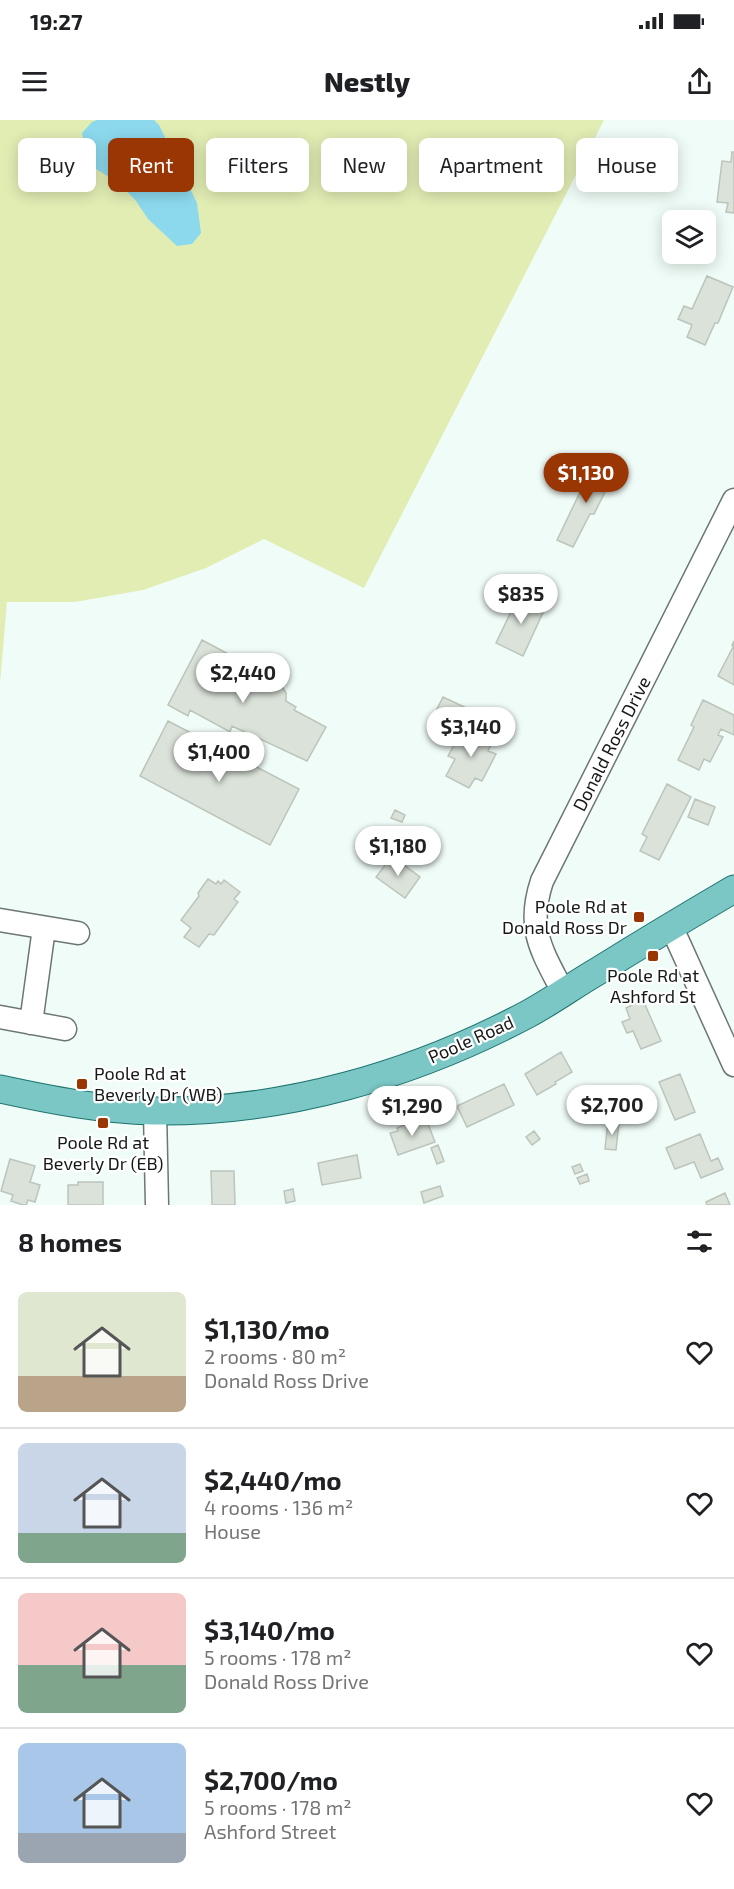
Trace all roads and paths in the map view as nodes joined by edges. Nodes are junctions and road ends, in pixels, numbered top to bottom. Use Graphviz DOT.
graph roads {
  1 [pos="734,500"];
  2 [pos="734,889"];
  3 [pos="0,920"];
  4 [pos="671,926"];
  5 [pos="44,928"];
  6 [pos="78,933"];
  7 [pos="564,992"];
  8 [pos="0,1017"];
  9 [pos="31,1023"];
  10 [pos="64,1029"];
  11 [pos="734,1065"];
  12 [pos="0,1089"];
  13 [pos="155,1111"];
  14 [pos="157,1205"];
  1 -- 7 [label="street, Donald Ross Drive"];
  2 -- 4 [label="main road, Poole Road"];
  3 -- 5 [label="street"];
  4 -- 7 [label="main road, Poole Road"];
  4 -- 11 [label="street"];
  5 -- 6 [label="street"];
  5 -- 9 [label="street"];
  7 -- 13 [label="main road, Poole Road"];
  8 -- 9 [label="street"];
  9 -- 10 [label="street"];
  12 -- 13 [label="main road, Poole Road"];
  13 -- 14 [label="street"];
}
